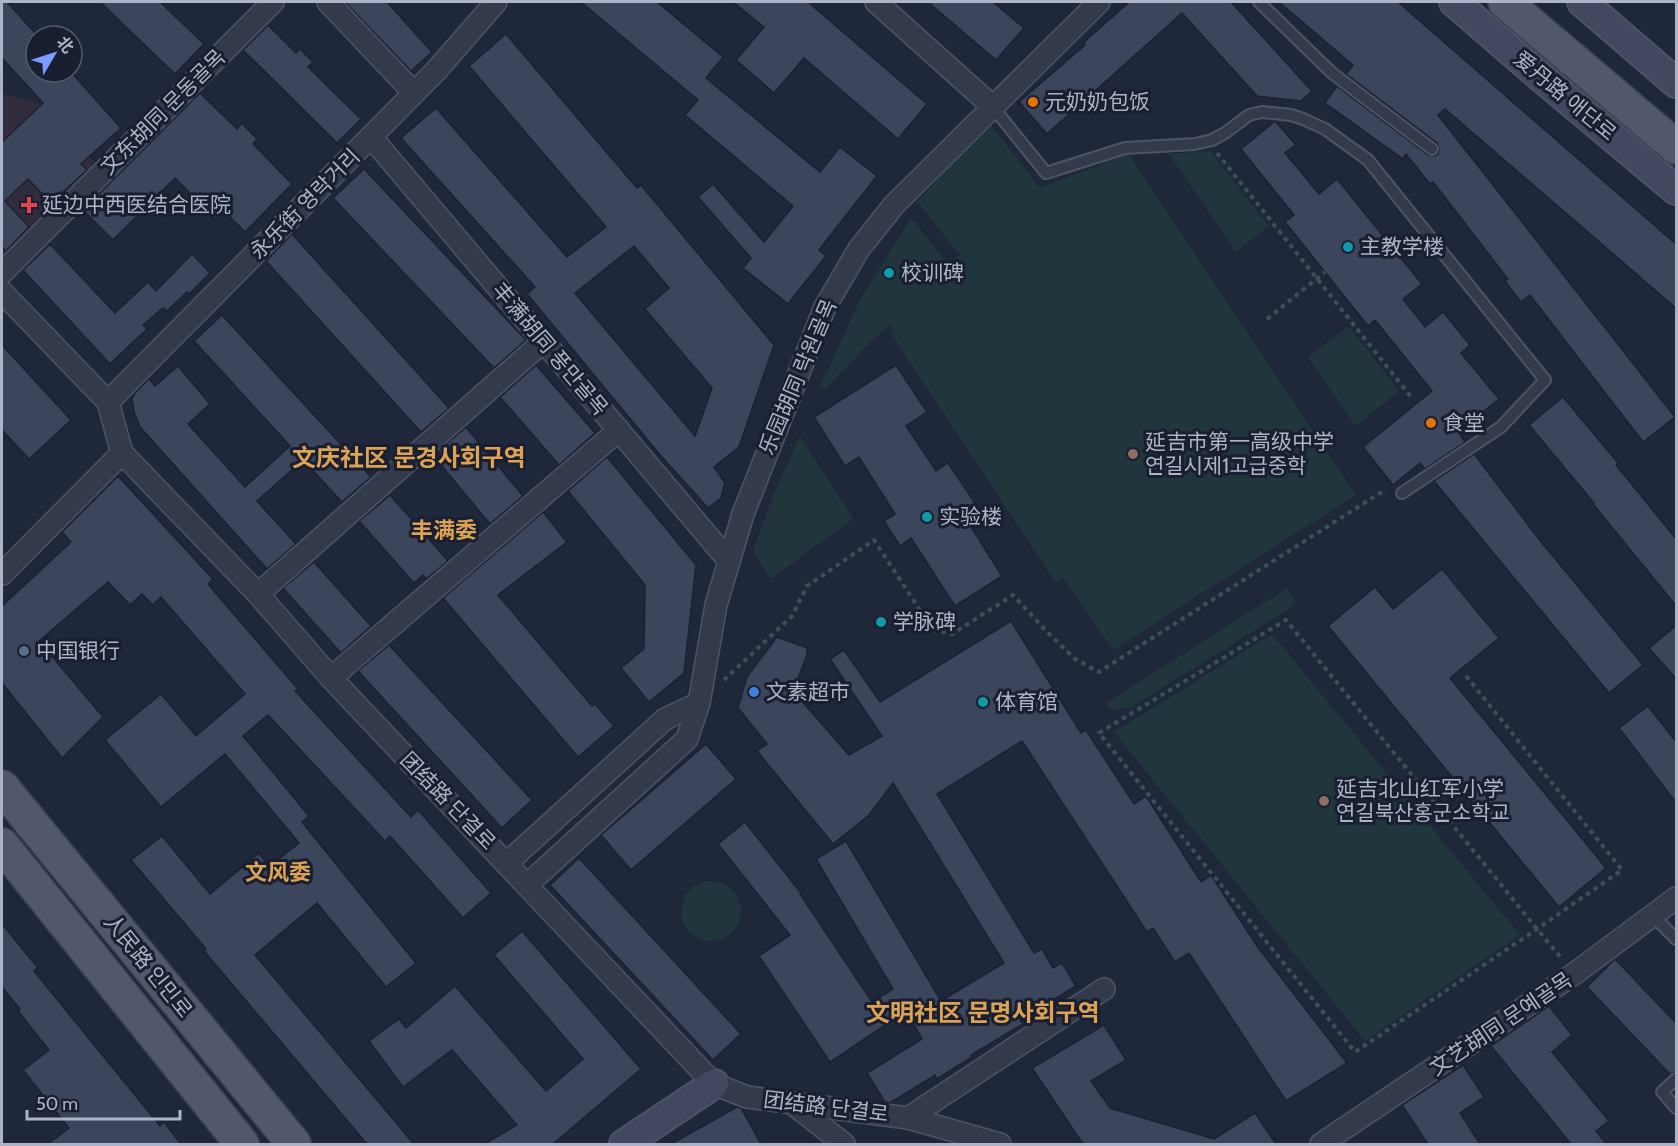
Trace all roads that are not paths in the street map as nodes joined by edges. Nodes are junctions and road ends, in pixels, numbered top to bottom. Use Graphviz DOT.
graph roads {
  1 [pos="273,2"];
  2 [pos="496,2"];
  3 [pos="876,2"];
  4 [pos="1099,2"];
  5 [pos="1259,2"];
  6 [pos="1454,2"];
  7 [pos="1505,2"];
  8 [pos="1540,2"];
  9 [pos="1582,2"];
  10 [pos="332,3"];
  11 [pos="1677,83"];
  12 [pos="414,93"];
  13 [pos="992,106"];
  14 [pos="1677,119"];
  15 [pos="371,137"];
  16 [pos="1677,147"];
  17 [pos="1432,149"];
  18 [pos="1677,190"];
  19 [pos="2,273"];
  20 [pos="2,292"];
  21 [pos="544,341"];
  22 [pos="108,402"];
  23 [pos="619,430"];
  24 [pos="123,453"];
  25 [pos="1402,493"];
  26 [pos="729,561"];
  27 [pos="2,574"];
  28 [pos="258,594"];
  29 [pos="332,678"];
  30 [pos="699,703"];
  31 [pos="2,787"];
  32 [pos="2,845"];
  33 [pos="507,863"];
  34 [pos="527,885"];
  35 [pos="1677,898"];
  36 [pos="1653,916"];
  37 [pos="1677,939"];
  38 [pos="1104,989"];
  39 [pos="1677,1079"];
  40 [pos="714,1084"];
  41 [pos="793,1104"];
  42 [pos="1677,1108"];
  43 [pos="908,1118"];
  44 [pos="242,1144"];
  45 [pos="294,1144"];
  46 [pos="624,1144"];
  47 [pos="844,1144"];
  48 [pos="1000,1144"];
  49 [pos="1321,1144"];
  1 -- 19 [label="street, 文东胡同 문동골목"];
  2 -- 12 [label="street, 永乐街 영락거리"];
  3 -- 13 [label="street"];
  4 -- 13 [label="street, 乐园胡同 락원골목"];
  5 -- 17 [label="lane"];
  6 -- 18 [label="street, 爱丹路 애단로"];
  7 -- 16 [label="main road, 爱丹路 애단로"];
  8 -- 14 [label="main road"];
  9 -- 11 [label="street"];
  10 -- 12 [label="street"];
  12 -- 15 [label="street, 永乐街 영락거리"];
  13 -- 25 [label="lane"];
  13 -- 26 [label="street, 乐园胡同 락원골목"];
  15 -- 21 [label="street, 丰满胡同 풍만골목"];
  15 -- 22 [label="street, 永乐街 영락거리"];
  20 -- 22 [label="street, 团结路 단결로"];
  21 -- 23 [label="street, 丰满胡同 풍만골목"];
  21 -- 28 [label="street"];
  22 -- 24 [label="street, 团结路 단결로"];
  23 -- 26 [label="street, 丰满胡同 풍만골목"];
  23 -- 29 [label="street"];
  24 -- 27 [label="street"];
  24 -- 28 [label="street, 团结路 단결로"];
  26 -- 30 [label="street, 乐园胡同 락원골목"];
  28 -- 29 [label="street, 团结路 단결로"];
  29 -- 33 [label="street, 团结路 단결로"];
  30 -- 33 [label="street"];
  30 -- 34 [label="street, 乐园胡同 락원골목"];
  31 -- 45 [label="main road, 人民路 인민로"];
  32 -- 44 [label="main road, 人民路 인민로"];
  33 -- 34 [label="street, 团结路 단결로"];
  34 -- 40 [label="street, 团结路 단결로"];
  35 -- 36 [label="street, 文艺胡同 문예골목"];
  36 -- 37 [label="lane"];
  36 -- 49 [label="street, 文艺胡同 문예골목"];
  38 -- 43 [label="street"];
  39 -- 42 [label="lane"];
  40 -- 41 [label="street, 团结路 단결로"];
  40 -- 46 [label="street"];
  41 -- 43 [label="street, 团结路 단결로"];
  41 -- 47 [label="street"];
  43 -- 48 [label="street, 团结路 단결로"];
}
